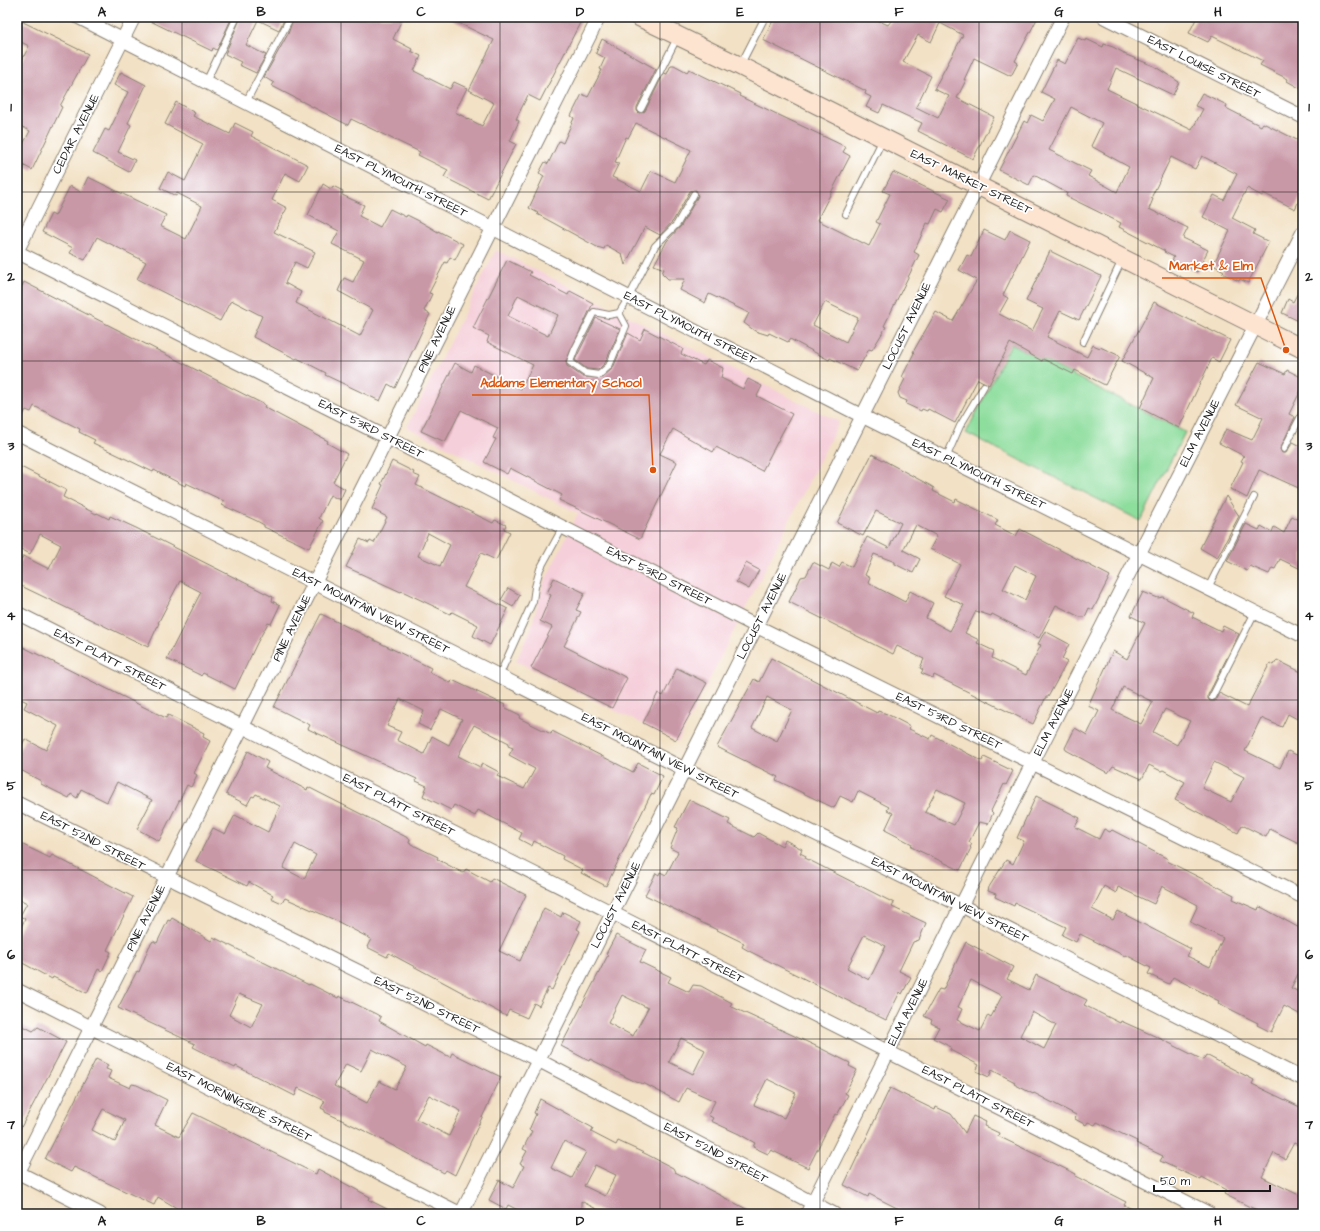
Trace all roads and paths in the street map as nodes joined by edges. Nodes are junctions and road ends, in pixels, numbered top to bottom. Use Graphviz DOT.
graph roads {
  1 [pos="78,17"];
  2 [pos="134,17"];
  3 [pos="237,17"];
  4 [pos="599,17"];
  5 [pos="639,17"];
  6 [pos="765,17"];
  7 [pos="1063,17"];
  8 [pos="1104,17"];
  9 [pos="288,22"];
  10 [pos="678,37"];
  11 [pos="123,39"];
  12 [pos="740,66"];
  13 [pos="206,82"];
  14 [pos="246,102"];
  15 [pos="641,109"];
  16 [pos="1303,117"];
  17 [pos="884,138"];
  18 [pos="976,185"];
  19 [pos="694,194"];
  20 [pos="846,214"];
  21 [pos="493,227"];
  22 [pos="1303,232"];
  23 [pos="17,252"];
  24 [pos="1123,258"];
  25 [pos="629,297"];
  26 [pos="620,313"];
  27 [pos="1256,324"];
  28 [pos="1083,342"];
  29 [pos="1303,349"];
  30 [pos="984,386"];
  31 [pos="1303,412"];
  32 [pos="862,416"];
  33 [pos="17,433"];
  34 [pos="388,438"];
  35 [pos="1284,449"];
  36 [pos="946,458"];
  37 [pos="1254,497"];
  38 [pos="563,527"];
  39 [pos="1139,554"];
  40 [pos="315,582"];
  41 [pos="1208,588"];
  42 [pos="1255,612"];
  43 [pos="17,613"];
  44 [pos="756,626"];
  45 [pos="1303,636"];
  46 [pos="499,676"];
  47 [pos="1212,697"];
  48 [pos="243,727"];
  49 [pos="1034,762"];
  50 [pos="684,769"];
  51 [pos="17,802"];
  52 [pos="166,877"];
  53 [pos="1303,897"];
  54 [pos="962,906"];
  55 [pos="612,913"];
  56 [pos="17,990"];
  57 [pos="91,1027"];
  58 [pos="888,1052"];
  59 [pos="538,1060"];
  60 [pos="1303,1079"];
  61 [pos="17,1173"];
  62 [pos="810,1209"];
  63 [pos="100,1214"];
  64 [pos="461,1214"];
  65 [pos="834,1214"];
  66 [pos="1210,1214"];
  1 -- 11 [label="street, EAST PLYMOUTH STREET"];
  2 -- 11 [label="street, CEDAR AVENUE"];
  3 -- 13 [label="lane"];
  4 -- 21 [label="street, PINE AVENUE"];
  5 -- 10 [label="street, EAST MARKET STREET"];
  6 -- 12 [label="lane"];
  7 -- 18 [label="street, LOCUST AVENUE"];
  8 -- 16 [label="street, EAST LOUISE STREET"];
  9 -- 14 [label="lane"];
  10 -- 12 [label="street, EAST MARKET STREET"];
  10 -- 15 [label="lane"];
  11 -- 13 [label="street, EAST PLYMOUTH STREET"];
  11 -- 23 [label="street, CEDAR AVENUE"];
  12 -- 17 [label="street, EAST MARKET STREET"];
  13 -- 14 [label="street, EAST PLYMOUTH STREET"];
  14 -- 21 [label="street, EAST PLYMOUTH STREET"];
  17 -- 18 [label="street, EAST MARKET STREET"];
  17 -- 20 [label="lane"];
  18 -- 24 [label="street, EAST MARKET STREET"];
  18 -- 32 [label="street, LOCUST AVENUE"];
  19 -- 25 [label="lane"];
  21 -- 25 [label="street, EAST PLYMOUTH STREET"];
  21 -- 34 [label="street, PINE AVENUE"];
  22 -- 27 [label="street, ELM AVENUE"];
  23 -- 34 [label="street, EAST 53RD STREET"];
  24 -- 27 [label="street, EAST MARKET STREET"];
  24 -- 28 [label="lane"];
  25 -- 26 [label="lane"];
  25 -- 32 [label="street, EAST PLYMOUTH STREET"];
  26 -- 26 [label="lane"];
  27 -- 29 [label="street, EAST MARKET STREET"];
  27 -- 39 [label="street, ELM AVENUE"];
  30 -- 36 [label="lane"];
  31 -- 35 [label="lane"];
  32 -- 36 [label="street, EAST PLYMOUTH STREET"];
  32 -- 44 [label="street, LOCUST AVENUE"];
  33 -- 40 [label="street, EAST MOUNTAIN VIEW STREET"];
  34 -- 38 [label="street, EAST 53RD STREET"];
  34 -- 40 [label="street, PINE AVENUE"];
  36 -- 39 [label="street, EAST PLYMOUTH STREET"];
  37 -- 41 [label="lane"];
  38 -- 44 [label="street, EAST 53RD STREET"];
  38 -- 46 [label="lane"];
  39 -- 41 [label="street, EAST PLYMOUTH STREET"];
  39 -- 49 [label="street, ELM AVENUE"];
  40 -- 46 [label="street, EAST MOUNTAIN VIEW STREET"];
  40 -- 48 [label="street, PINE AVENUE"];
  41 -- 42 [label="street, EAST PLYMOUTH STREET"];
  42 -- 45 [label="street, EAST PLYMOUTH STREET"];
  42 -- 47 [label="lane"];
  43 -- 48 [label="street, EAST PLATT STREET"];
  44 -- 49 [label="street, EAST 53RD STREET"];
  44 -- 50 [label="street, LOCUST AVENUE"];
  46 -- 50 [label="street, EAST MOUNTAIN VIEW STREET"];
  48 -- 52 [label="street, PINE AVENUE"];
  48 -- 55 [label="street, EAST PLATT STREET"];
  49 -- 53 [label="street, EAST 53RD STREET"];
  49 -- 54 [label="street, ELM AVENUE"];
  50 -- 54 [label="street, EAST MOUNTAIN VIEW STREET"];
  50 -- 55 [label="street, LOCUST AVENUE"];
  51 -- 52 [label="street, EAST 52ND STREET"];
  52 -- 57 [label="street, PINE AVENUE"];
  52 -- 59 [label="street, EAST 52ND STREET"];
  54 -- 58 [label="street, ELM AVENUE"];
  54 -- 60 [label="street, EAST MOUNTAIN VIEW STREET"];
  55 -- 58 [label="street, EAST PLATT STREET"];
  55 -- 59 [label="street, LOCUST AVENUE"];
  56 -- 57 [label="street, EAST MORNINGSIDE STREET"];
  57 -- 61 [label="street, PINE AVENUE"];
  57 -- 64 [label="street, EAST MORNINGSIDE STREET"];
  58 -- 62 [label="street, ELM AVENUE"];
  58 -- 66 [label="street, EAST PLATT STREET"];
  59 -- 62 [label="street, EAST 52ND STREET"];
  59 -- 64 [label="street, LOCUST AVENUE"];
  61 -- 63 [label="street"];
  62 -- 65 [label="street, EAST 52ND STREET"];
}
